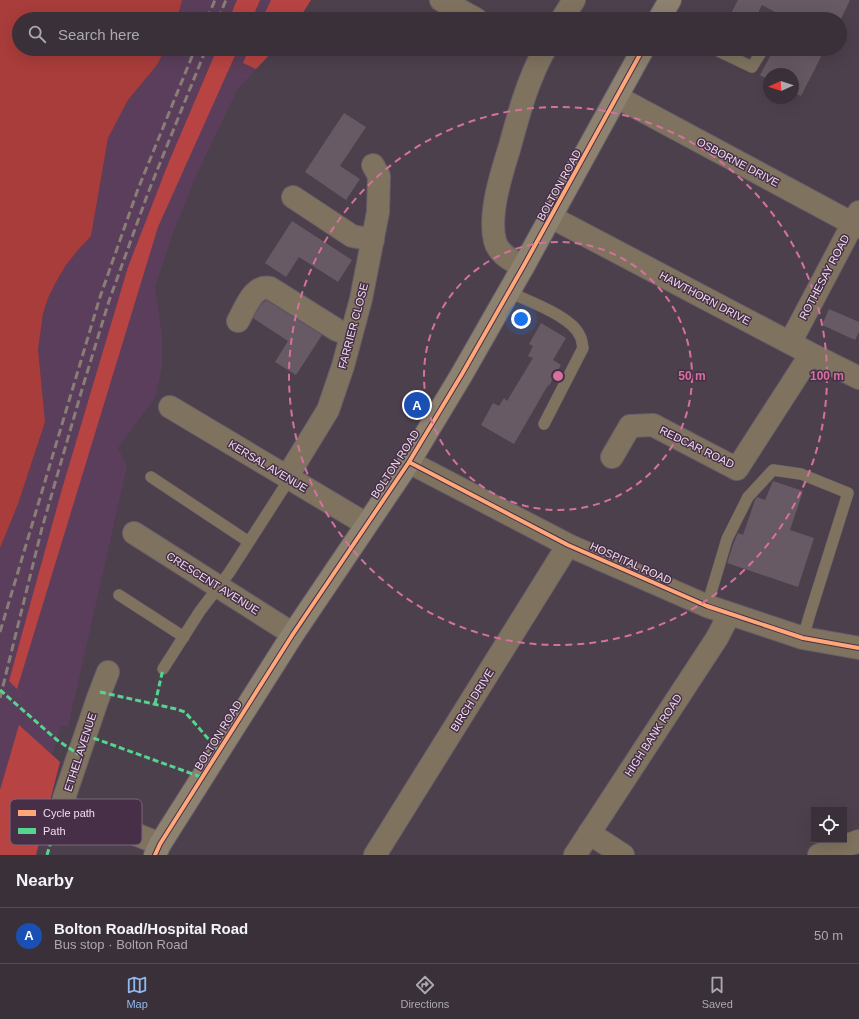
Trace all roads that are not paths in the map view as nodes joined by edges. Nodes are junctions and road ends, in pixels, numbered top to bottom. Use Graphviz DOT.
graph roads {
  1 [pos="441,0"];
  2 [pos="574,0"];
  3 [pos="670,0"];
  4 [pos="463,12"];
  5 [pos="566,12"];
  6 [pos="663,12"];
  7 [pos="537,56"];
  8 [pos="639,56"];
  9 [pos="729,56"];
  10 [pos="759,56"];
  11 [pos="617,97"];
  12 [pos="373,165"];
  13 [pos="293,197"];
  14 [pos="551,217"];
  15 [pos="857,221"];
  16 [pos="373,240"];
  17 [pos="523,267"];
  18 [pos="508,292"];
  19 [pos="238,321"];
  20 [pos="351,335"];
  21 [pos="790,343"];
  22 [pos="811,354"];
  23 [pos="859,378"];
  24 [pos="170,407"];
  25 [pos="544,424"];
  26 [pos="612,457"];
  27 [pos="409,462"];
  28 [pos="151,477"];
  29 [pos="288,478"];
  30 [pos="366,524"];
  31 [pos="134,533"];
  32 [pos="249,542"];
  33 [pos="568,545"];
  34 [pos="218,587"];
  35 [pos="119,595"];
  36 [pos="707,606"];
  37 [pos="729,615"];
  38 [pos="293,634"];
  39 [pos="184,637"];
  40 [pos="803,638"];
  41 [pos="859,648"];
  42 [pos="164,669"];
  43 [pos="108,672"];
  44 [pos="64,799"];
  45 [pos="589,833"];
  46 [pos="859,841"];
  47 [pos="142,843"];
  48 [pos="157,850"];
  49 [pos="375,855"];
  50 [pos="575,855"];
  51 [pos="623,855"];
  52 [pos="819,855"];
  1 -- 4 [label="street"];
  2 -- 5 [label="street"];
  3 -- 6 [label="main road"];
  7 -- 17 [label="street"];
  8 -- 11 [label="main road, BOLTON ROAD"];
  9 -- 10 [label="lane"];
  11 -- 14 [label="main road, BOLTON ROAD"];
  11 -- 15 [label="street, OSBORNE DRIVE"];
  12 -- 16 [label="street, FARRIER CLOSE"];
  13 -- 16 [label="street"];
  14 -- 17 [label="main road, BOLTON ROAD"];
  14 -- 21 [label="street, HAWTHORN DRIVE"];
  15 -- 21 [label="street, ROTHESAY ROAD"];
  16 -- 20 [label="street, FARRIER CLOSE"];
  17 -- 18 [label="main road, BOLTON ROAD"];
  18 -- 25 [label="lane"];
  18 -- 27 [label="main road, BOLTON ROAD"];
  19 -- 20 [label="street"];
  20 -- 29 [label="street, FARRIER CLOSE"];
  21 -- 22 [label="street, HAWTHORN DRIVE"];
  22 -- 23 [label="street, HAWTHORN DRIVE"];
  22 -- 26 [label="street, REDCAR ROAD"];
  24 -- 29 [label="street, KERSAL AVENUE"];
  27 -- 30 [label="main road, BOLTON ROAD"];
  27 -- 33 [label="street, HOSPITAL ROAD"];
  28 -- 32 [label="lane"];
  29 -- 30 [label="street, KERSAL AVENUE"];
  29 -- 32 [label="lane"];
  30 -- 38 [label="main road, BOLTON ROAD"];
  31 -- 34 [label="street, CRESCENT AVENUE"];
  32 -- 34 [label="lane"];
  33 -- 36 [label="street, HOSPITAL ROAD"];
  33 -- 49 [label="street, BIRCH DRIVE"];
  34 -- 38 [label="street, CRESCENT AVENUE"];
  34 -- 39 [label="lane"];
  35 -- 39 [label="lane"];
  36 -- 37 [label="street, HOSPITAL ROAD"];
  36 -- 40 [label="lane"];
  37 -- 40 [label="street, HOSPITAL ROAD"];
  37 -- 45 [label="street, HIGH BANK ROAD"];
  38 -- 48 [label="main road, BOLTON ROAD"];
  39 -- 42 [label="lane"];
  40 -- 41 [label="street, HOSPITAL ROAD"];
  43 -- 44 [label="street, ETHEL AVENUE"];
  45 -- 50 [label="street, HIGH BANK ROAD"];
  45 -- 51 [label="street"];
  46 -- 52 [label="street"];
  47 -- 48 [label="street, ETHEL AVENUE"];
}
